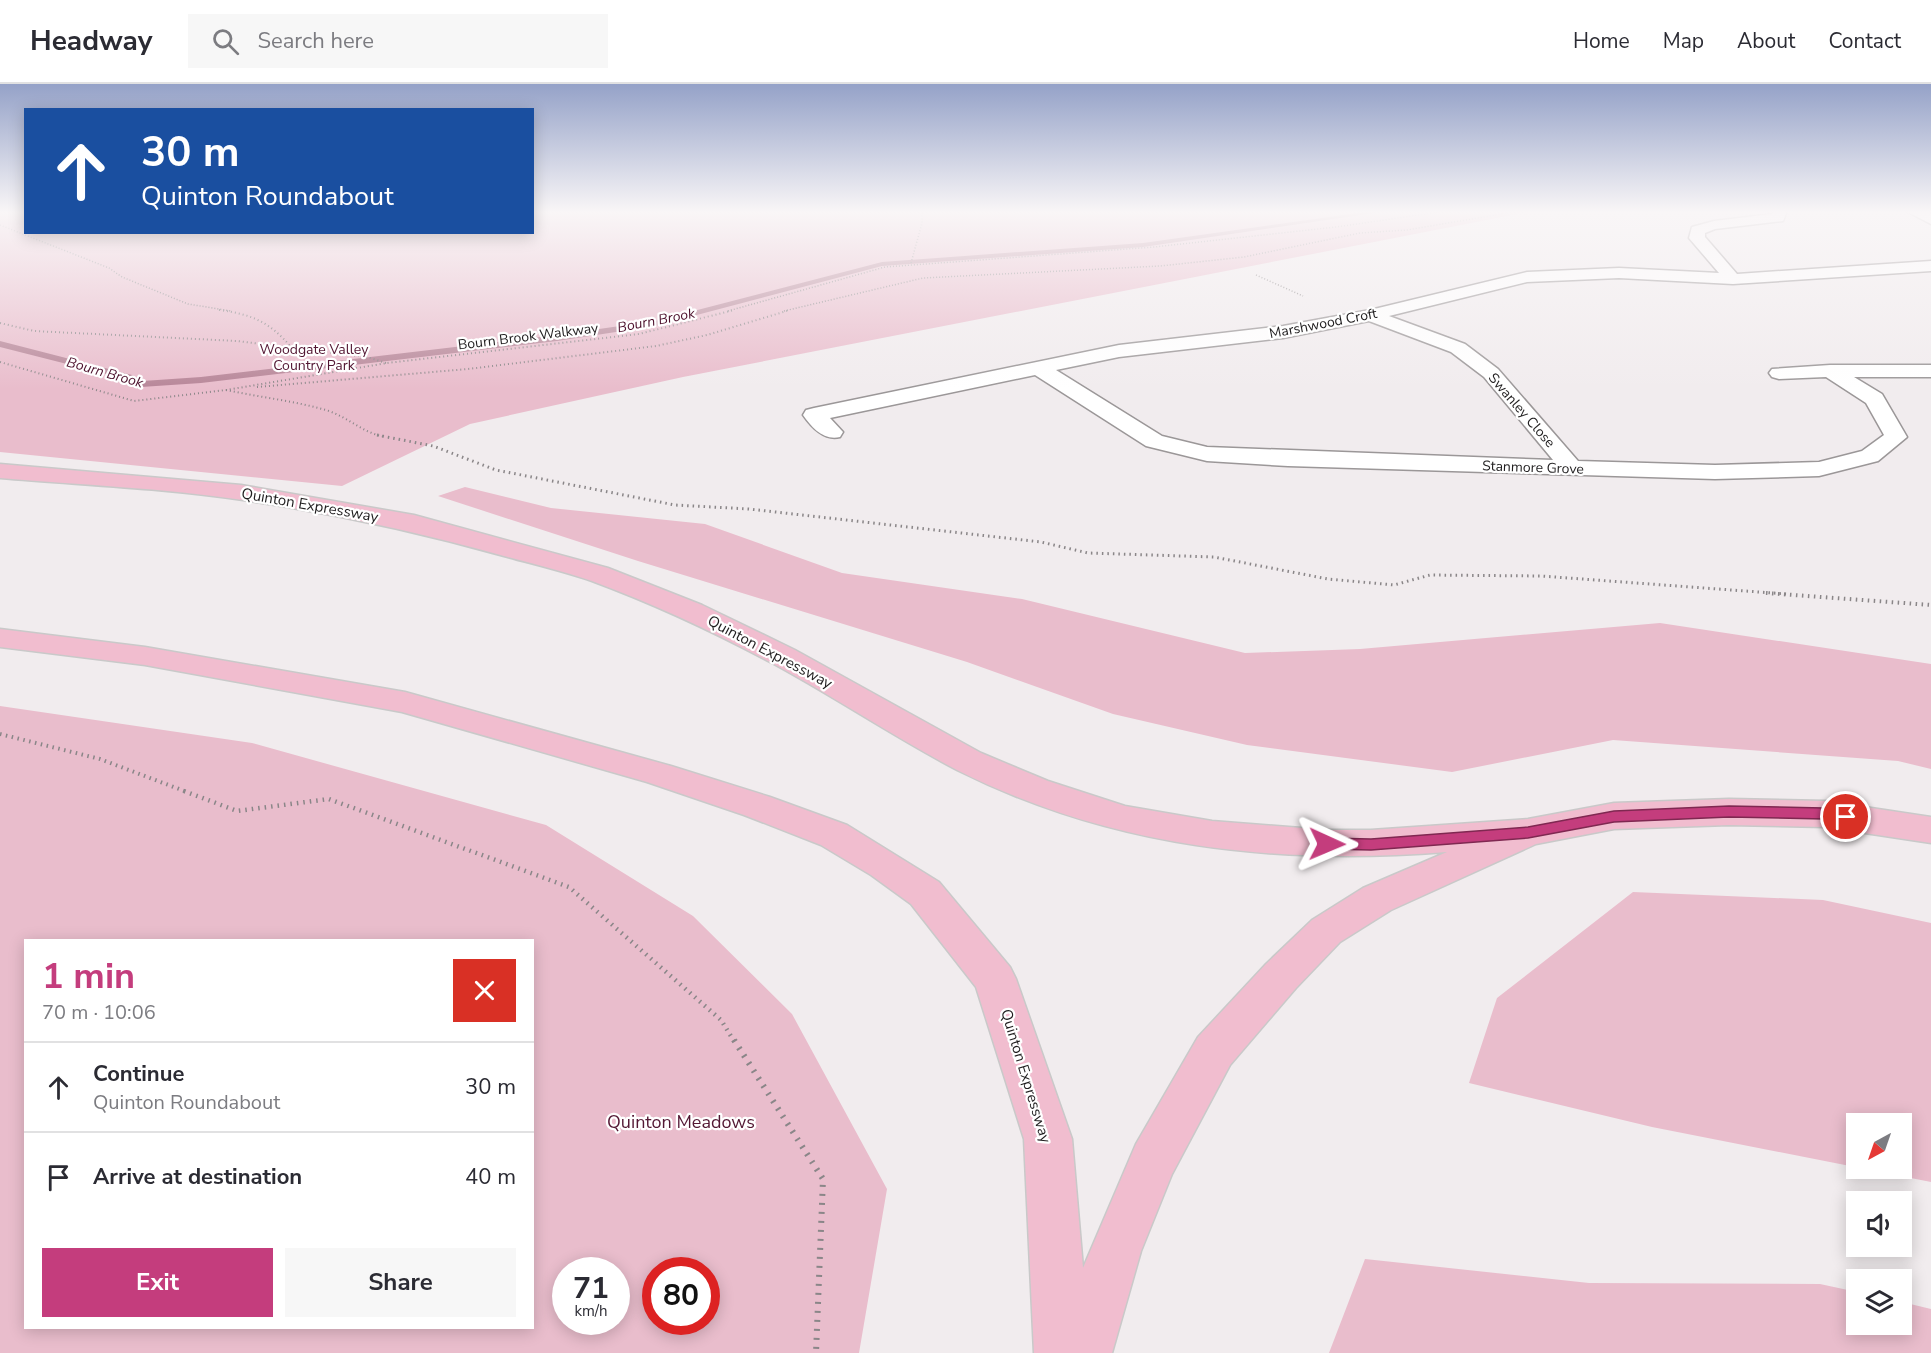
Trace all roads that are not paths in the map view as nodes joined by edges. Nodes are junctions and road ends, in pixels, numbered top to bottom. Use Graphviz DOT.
graph roads {
  1 [pos="1725,270"];
  2 [pos="1867,270"];
  3 [pos="1733,279"];
  4 [pos="1371,315"];
  5 [pos="1038,368"];
  6 [pos="1830,371"];
  7 [pos="1931,371"];
  8 [pos="1779,373"];
  9 [pos="831,432"];
  10 [pos="1572,468"];
  11 [pos="0,471"];
  12 [pos="0,638"];
  13 [pos="1931,830"];
  14 [pos="1528,832"];
  15 [pos="1062,1353"];
  16 [pos="1084,1353"];
  1 -- 3 [label="street"];
  2 -- 3 [label="street, Marshwood Croft"];
  3 -- 4 [label="street, Marshwood Croft"];
  4 -- 5 [label="street, Marshwood Croft"];
  4 -- 10 [label="street, Swanley Close"];
  5 -- 9 [label="street, Marshwood Croft"];
  5 -- 10 [label="street, Stanmore Grove"];
  6 -- 7 [label="street"];
  6 -- 8 [label="street"];
  6 -- 10 [label="street, Stanmore Grove"];
  11 -- 14 [label="highway, Quinton Expressway"];
  12 -- 15 [label="highway, Quinton Expressway"];
  13 -- 14 [label="highway"];
  14 -- 16 [label="highway"];
}
